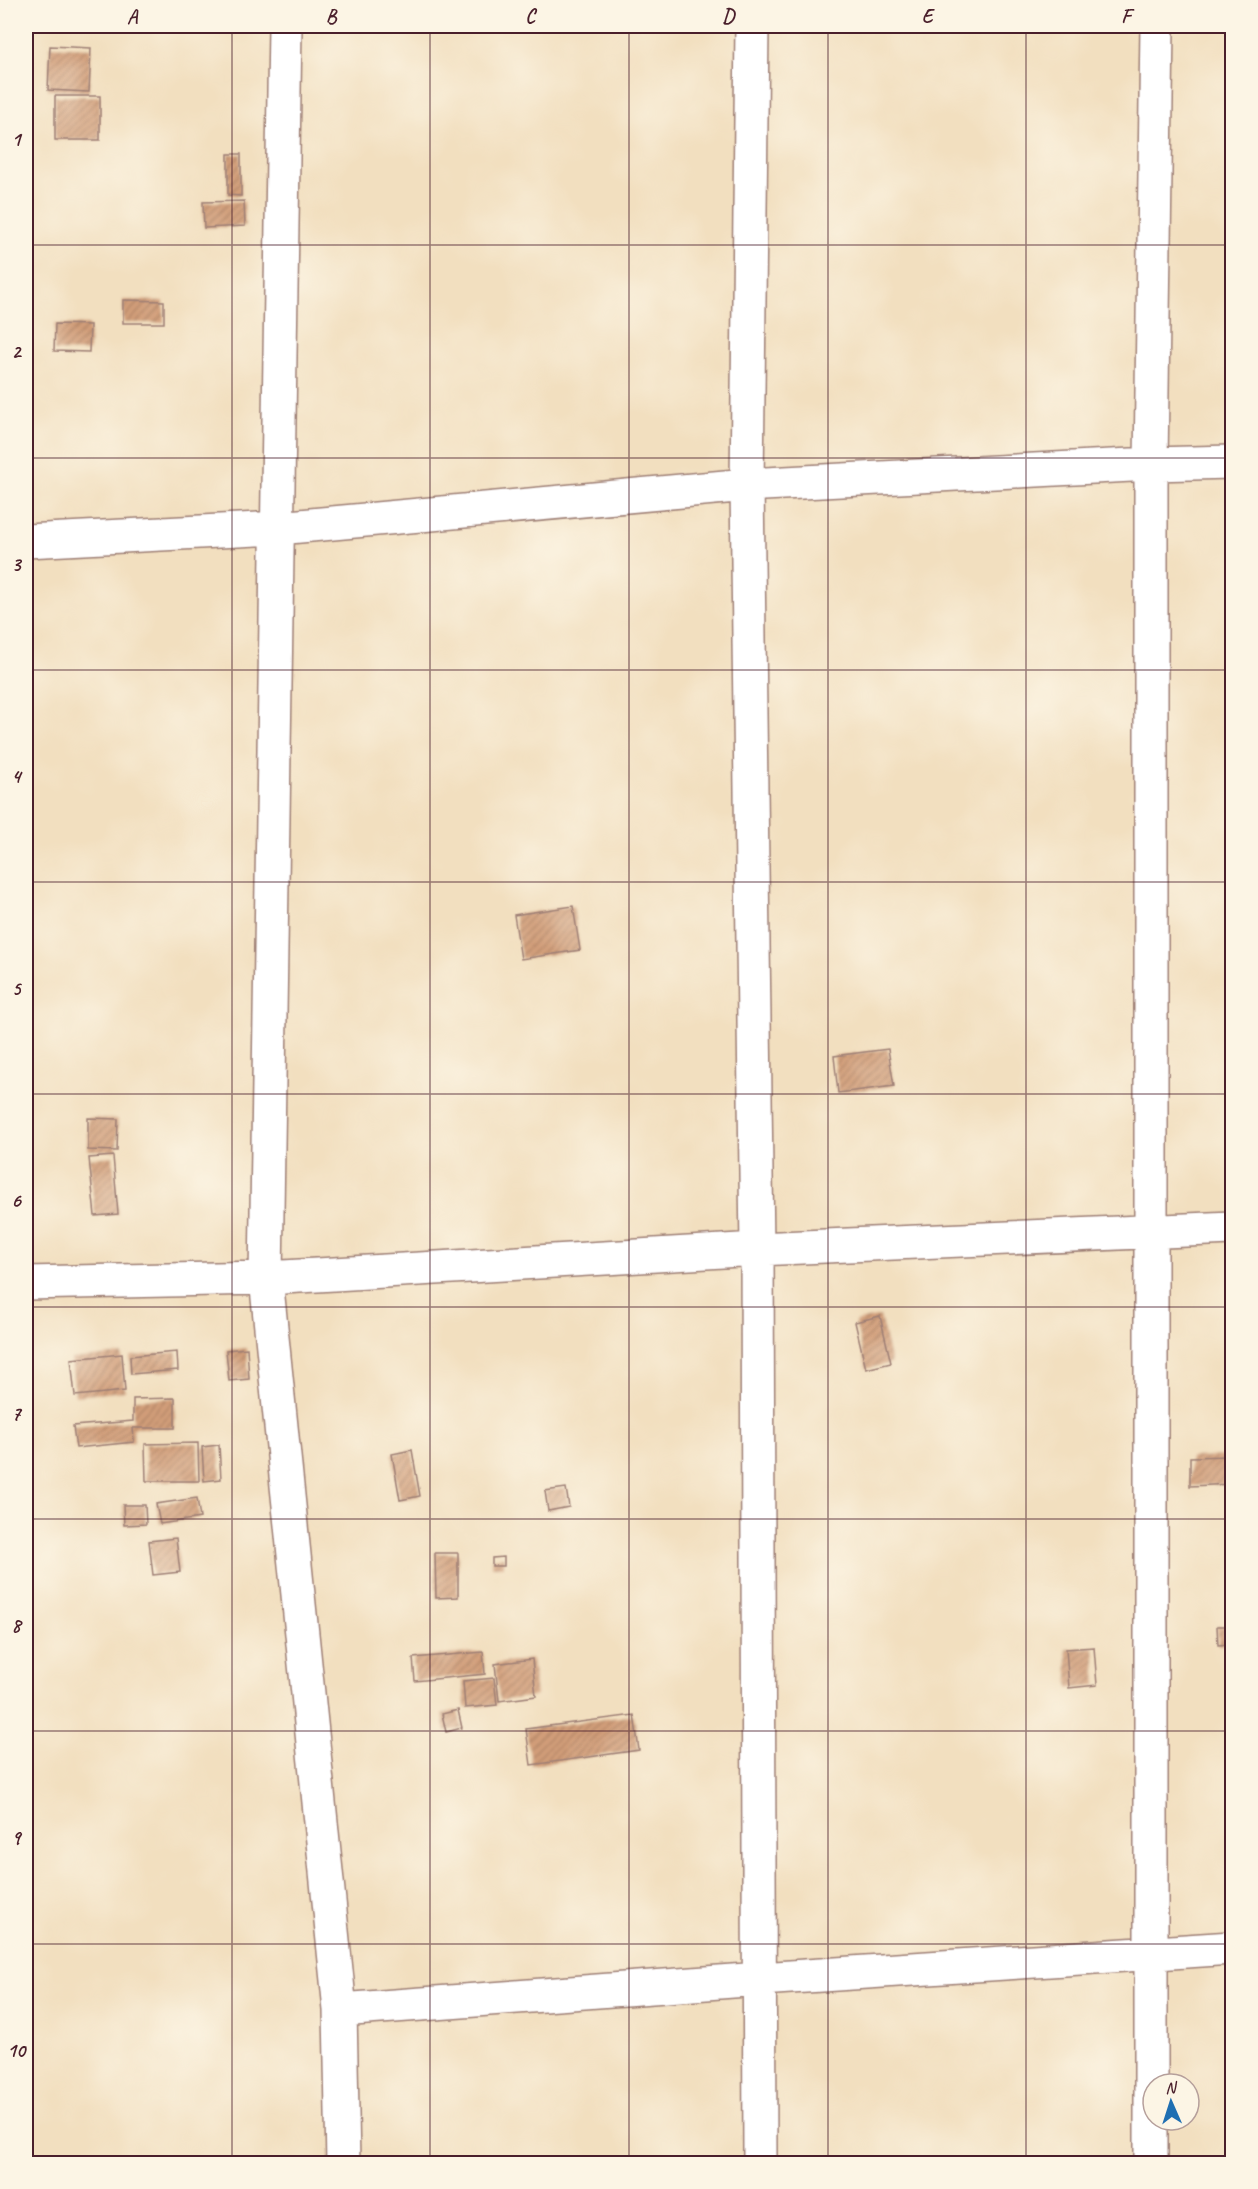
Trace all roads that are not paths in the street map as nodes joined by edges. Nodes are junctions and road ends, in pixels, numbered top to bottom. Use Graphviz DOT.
graph roads {
  1 [pos="285,26"];
  2 [pos="752,26"];
  3 [pos="1157,26"];
  4 [pos="1233,462"];
  5 [pos="1151,464"];
  6 [pos="747,485"];
  7 [pos="278,528"];
  8 [pos="26,541"];
  9 [pos="1233,1228"];
  10 [pos="1152,1233"];
  11 [pos="757,1249"];
  12 [pos="266,1278"];
  13 [pos="26,1283"];
  14 [pos="1233,1948"];
  15 [pos="1152,1952"];
  16 [pos="760,1979"];
  17 [pos="340,2010"];
  18 [pos="343,2163"];
  19 [pos="760,2163"];
  20 [pos="1151,2163"];
  1 -- 7 [label="street"];
  2 -- 6 [label="street"];
  3 -- 5 [label="street"];
  4 -- 5 [label="street"];
  5 -- 6 [label="street"];
  5 -- 10 [label="street"];
  6 -- 7 [label="street"];
  6 -- 11 [label="street"];
  7 -- 8 [label="street"];
  7 -- 12 [label="street"];
  9 -- 10 [label="street"];
  10 -- 11 [label="street"];
  10 -- 15 [label="street"];
  11 -- 12 [label="street"];
  11 -- 16 [label="street"];
  12 -- 13 [label="street"];
  12 -- 17 [label="street"];
  14 -- 15 [label="street"];
  15 -- 16 [label="street"];
  15 -- 20 [label="street"];
  16 -- 17 [label="street"];
  16 -- 19 [label="street"];
  17 -- 18 [label="street"];
}
